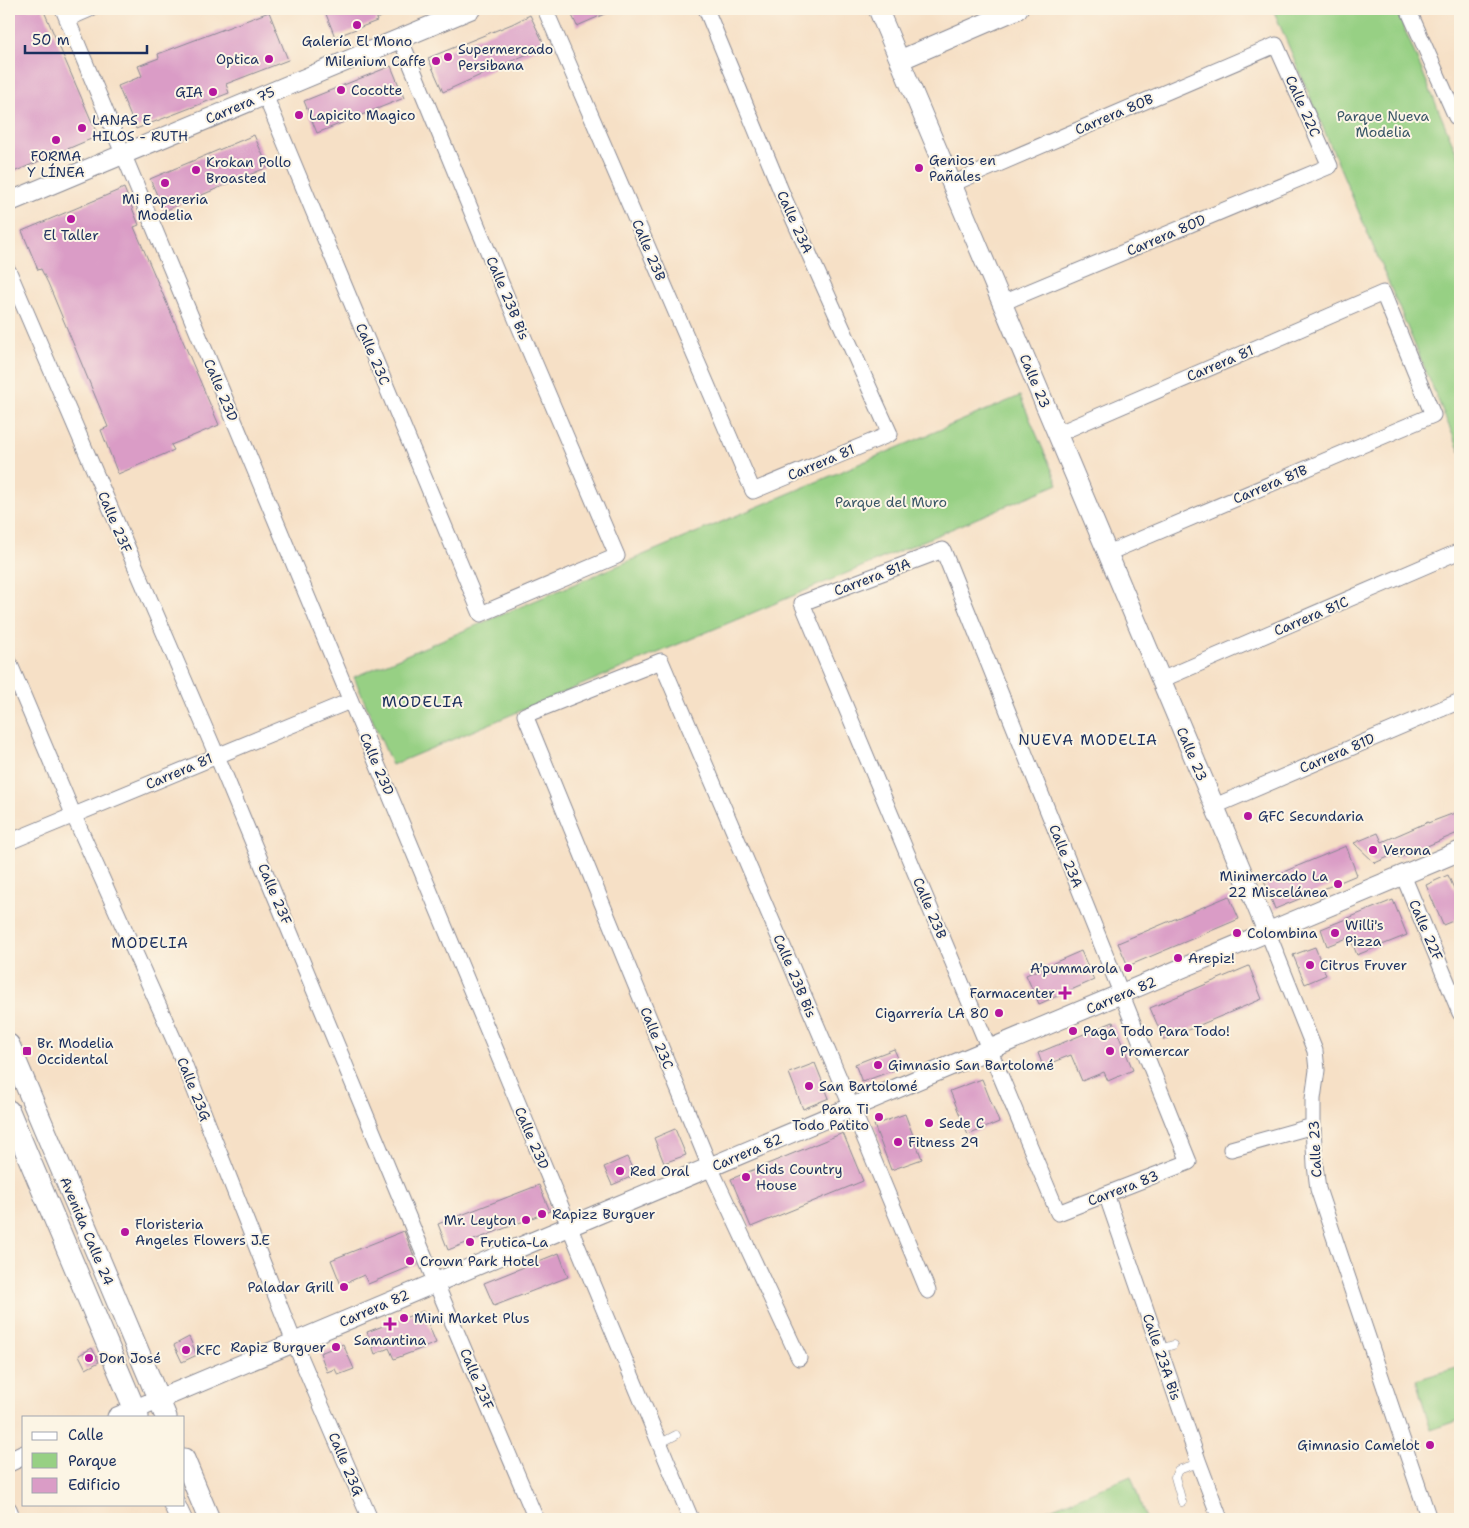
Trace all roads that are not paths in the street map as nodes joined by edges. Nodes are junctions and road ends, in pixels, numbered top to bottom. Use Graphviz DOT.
graph roads {
  1 [pos="90,9"];
  2 [pos="471,9"];
  3 [pos="545,9"];
  4 [pos="706,9"];
  5 [pos="878,9"];
  6 [pos="1018,9"];
  7 [pos="1408,9"];
  8 [pos="65,14"];
  9 [pos="400,38"];
  10 [pos="1276,45"];
  11 [pos="900,60"];
  12 [pos="265,95"];
  13 [pos="1458,116"];
  14 [pos="123,154"];
  15 [pos="1330,166"];
  16 [pos="952,184"];
  17 [pos="9,202"];
  18 [pos="9,272"];
  19 [pos="1383,293"];
  20 [pos="1002,303"];
  21 [pos="890,434"];
  22 [pos="1057,434"];
  23 [pos="753,491"];
  24 [pos="943,550"];
  25 [pos="1460,551"];
  26 [pos="1108,553"];
  27 [pos="802,603"];
  28 [pos="481,614"];
  29 [pos="661,661"];
  30 [pos="9,662"];
  31 [pos="1161,680"];
  32 [pos="350,701"];
  33 [pos="1460,701"];
  34 [pos="217,756"];
  35 [pos="1215,806"];
  36 [pos="74,816"];
  37 [pos="9,842"];
  38 [pos="1460,851"];
  39 [pos="1403,876"];
  40 [pos="1268,933"];
  41 [pos="1121,995"];
  42 [pos="1460,1013"];
  43 [pos="9,1044"];
  44 [pos="989,1050"];
  45 [pos="852,1108"];
  46 [pos="9,1111"];
  47 [pos="1313,1126"];
  48 [pos="1231,1149"];
  49 [pos="1189,1162"];
  50 [pos="710,1167"];
  51 [pos="1106,1194"];
  52 [pos="1058,1213"];
  53 [pos="569,1227"];
  54 [pos="436,1283"];
  55 [pos="928,1291"];
  56 [pos="294,1342"];
  57 [pos="800,1358"];
  58 [pos="162,1408"];
  59 [pos="130,1414"];
  60 [pos="676,1435"];
  61 [pos="659,1444"];
  62 [pos="22,1456"];
  63 [pos="9,1462"];
  64 [pos="185,1462"];
  65 [pos="1199,1463"];
  66 [pos="1182,1502"];
  67 [pos="175,1506"];
  68 [pos="9,1509"];
  69 [pos="13,1519"];
  70 [pos="181,1519"];
  71 [pos="209,1519"];
  72 [pos="370,1519"];
  73 [pos="536,1519"];
  74 [pos="690,1519"];
  75 [pos="1218,1519"];
  76 [pos="1429,1519"];
  1 -- 8 [label="street"];
  2 -- 9 [label="street, Carrera 75"];
  3 -- 23 [label="street, Calle 23B"];
  4 -- 21 [label="street, Calle 23A"];
  5 -- 11 [label="street, Calle 23"];
  6 -- 11 [label="street"];
  7 -- 13 [label="street"];
  8 -- 14 [label="street, Calle 23D"];
  9 -- 12 [label="street, Carrera 75"];
  9 -- 28 [label="street, Calle 23B Bis"];
  10 -- 15 [label="street, Calle 22C"];
  10 -- 16 [label="street, Carrera 80B"];
  11 -- 16 [label="street, Calle 23"];
  12 -- 14 [label="street, Carrera 75"];
  12 -- 28 [label="street, Calle 23C"];
  14 -- 17 [label="street, Carrera 75"];
  14 -- 32 [label="street, Calle 23D"];
  15 -- 20 [label="street, Carrera 80D"];
  16 -- 20 [label="street, Calle 23"];
  18 -- 34 [label="street, Calle 23F"];
  19 -- 22 [label="street, Carrera 81"];
  19 -- 26 [label="street, Carrera 81B"];
  20 -- 22 [label="street, Calle 23"];
  21 -- 23 [label="street, Carrera 81"];
  22 -- 26 [label="street, Calle 23"];
  24 -- 27 [label="street, Carrera 81A"];
  24 -- 41 [label="street, Calle 23A"];
  25 -- 31 [label="street, Carrera 81C"];
  26 -- 31 [label="street, Calle 23"];
  27 -- 44 [label="street, Calle 23B"];
  29 -- 45 [label="street, Calle 23B Bis"];
  29 -- 50 [label="street, Calle 23C"];
  30 -- 36 [label="street, Calle 23G"];
  31 -- 35 [label="street, Calle 23"];
  32 -- 34 [label="street, Carrera 81"];
  32 -- 53 [label="street, Calle 23D"];
  33 -- 35 [label="street, Carrera 81D"];
  34 -- 36 [label="street, Carrera 81"];
  34 -- 54 [label="street, Calle 23F"];
  35 -- 40 [label="street, Calle 23"];
  36 -- 37 [label="street, Carrera 81"];
  36 -- 56 [label="street, Calle 23G"];
  38 -- 39 [label="street, Carrera 82"];
  39 -- 40 [label="street, Carrera 82"];
  39 -- 42 [label="street, Calle 22F"];
  40 -- 41 [label="street, Carrera 82"];
  40 -- 47 [label="street, Calle 23"];
  41 -- 44 [label="street, Carrera 82"];
  41 -- 49 [label="street, Calle 23A"];
  43 -- 58 [label="main road, Avenida Calle 24"];
  44 -- 45 [label="street, Carrera 82"];
  44 -- 52 [label="street, Calle 23B"];
  45 -- 50 [label="street, Carrera 82"];
  45 -- 55 [label="street, Calle 23B Bis"];
  46 -- 59 [label="main road, Avenida Calle 24"];
  47 -- 48 [label="street"];
  47 -- 76 [label="street, Calle 23"];
  49 -- 51 [label="street, Carrera 83"];
  50 -- 53 [label="street, Carrera 82"];
  50 -- 57 [label="street, Calle 23C"];
  51 -- 52 [label="street, Carrera 83"];
  51 -- 65 [label="street, Calle 23A Bis"];
  53 -- 54 [label="street, Carrera 82"];
  53 -- 61 [label="street, Calle 23D"];
  54 -- 56 [label="street, Carrera 82"];
  54 -- 73 [label="street, Calle 23F"];
  56 -- 58 [label="street, Carrera 82"];
  56 -- 72 [label="street, Calle 23G"];
  58 -- 59 [label="street, Carrera 82"];
  60 -- 61 [label="lane"];
  61 -- 74 [label="street, Calle 23D"];
  62 -- 63 [label="street"];
  64 -- 71 [label="main road"];
  65 -- 66 [label="lane"];
  65 -- 75 [label="street, Calle 23A Bis"];
  67 -- 70 [label="main road"];
  68 -- 69 [label="street"];
}
